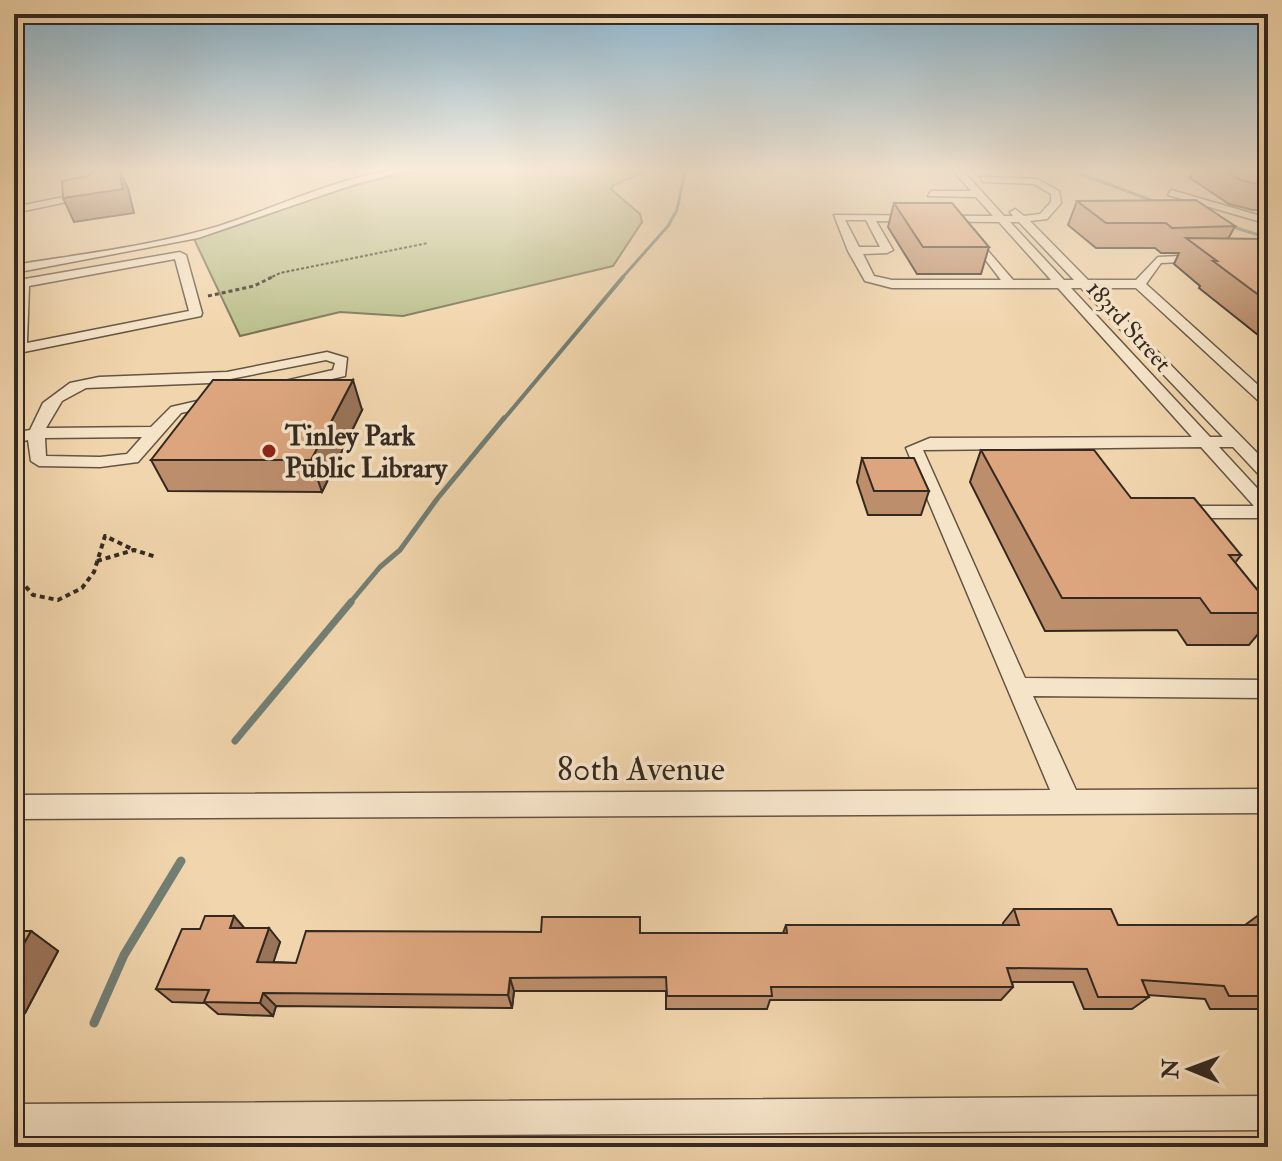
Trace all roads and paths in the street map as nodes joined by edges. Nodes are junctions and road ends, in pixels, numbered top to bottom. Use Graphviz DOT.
graph roads {
  1 [pos="229,225"];
  2 [pos="842,225"];
  3 [pos="874,225"];
  4 [pos="964,225"];
  5 [pos="1007,225"];
  6 [pos="1027,225"];
  7 [pos="428,243"];
  8 [pos="854,251"];
  9 [pos="95,255"];
  10 [pos="1209,258"];
  11 [pos="14,269"];
  12 [pos="97,270"];
  13 [pos="1009,283"];
  14 [pos="1061,284"];
  15 [pos="1139,284"];
  16 [pos="1085,285"];
  17 [pos="194,299"];
  18 [pos="17,349"];
  19 [pos="1268,402"];
  20 [pos="158,432"];
  21 [pos="37,433"];
  22 [pos="14,438"];
  23 [pos="1062,442"];
  24 [pos="1205,442"];
  25 [pos="1236,442"];
  26 [pos="1077,464"];
  27 [pos="1268,474"];
  28 [pos="1268,512"];
  29 [pos="1208,537"];
  30 [pos="134,550"];
  31 [pos="156,557"];
  32 [pos="97,561"];
  33 [pos="14,573"];
  34 [pos="1016,687"];
  35 [pos="1268,689"];
  36 [pos="1268,801"];
  37 [pos="1068,802"];
  38 [pos="14,807"];
  39 [pos="1268,1113"];
  40 [pos="14,1121"];
  1 -- 9 [label="street"];
  2 -- 8 [label="street"];
  3 -- 8 [label="street"];
  4 -- 13 [label="street"];
  5 -- 14 [label="street, 183rd Street"];
  6 -- 16 [label="street, 183rd Street"];
  7 -- 17 [label="path"];
  8 -- 13 [label="street"];
  9 -- 11 [label="street"];
  9 -- 12 [label="street"];
  10 -- 15 [label="street"];
  12 -- 17 [label="street"];
  12 -- 18 [label="street"];
  13 -- 14 [label="street"];
  14 -- 16 [label="street"];
  14 -- 24 [label="street, 183rd Street"];
  15 -- 16 [label="street"];
  15 -- 19 [label="street"];
  16 -- 25 [label="street, 183rd Street"];
  17 -- 18 [label="street"];
  20 -- 21 [label="street"];
  20 -- 21 [label="street"];
  20 -- 21 [label="street"];
  21 -- 22 [label="street"];
  23 -- 24 [label="street"];
  23 -- 26 [label="street"];
  23 -- 34 [label="street"];
  24 -- 25 [label="street"];
  24 -- 28 [label="street, 183rd Street"];
  25 -- 27 [label="street, 183rd Street"];
  28 -- 29 [label="street"];
  30 -- 31 [label="path"];
  30 -- 32 [label="path"];
  30 -- 32 [label="path"];
  32 -- 33 [label="path"];
  34 -- 35 [label="street"];
  34 -- 37 [label="street"];
  36 -- 37 [label="street, 80th Avenue"];
  37 -- 38 [label="street, 80th Avenue"];
  39 -- 40 [label="street"];
}
